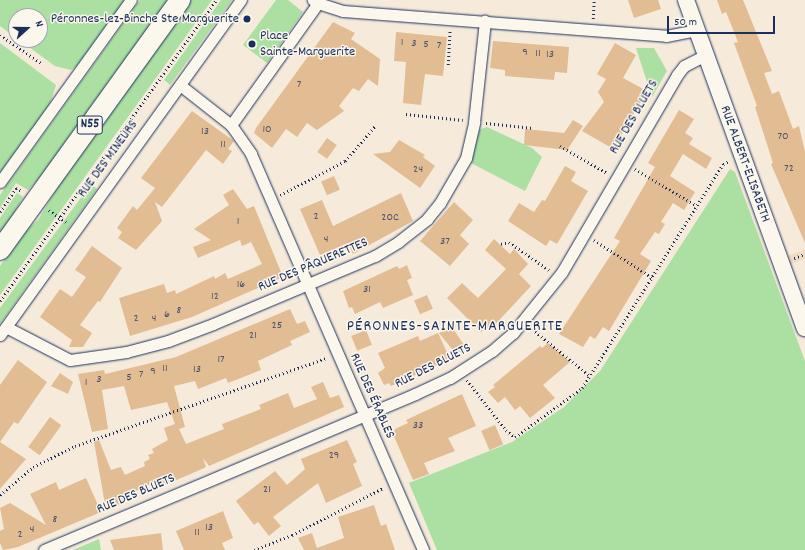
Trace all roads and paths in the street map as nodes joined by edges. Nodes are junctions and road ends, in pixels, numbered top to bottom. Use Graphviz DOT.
graph roads {
  1 [pos="131,0"];
  2 [pos="180,0"];
  3 [pos="216,0"];
  4 [pos="241,0"];
  5 [pos="594,0"];
  6 [pos="686,0"];
  7 [pos="316,2"];
  8 [pos="451,18"];
  9 [pos="485,21"];
  10 [pos="592,29"];
  11 [pos="697,30"];
  12 [pos="0,34"];
  13 [pos="706,55"];
  14 [pos="41,63"];
  15 [pos="448,65"];
  16 [pos="180,85"];
  17 [pos="231,125"];
  18 [pos="375,126"];
  19 [pos="560,146"];
  20 [pos="742,155"];
  21 [pos="624,162"];
  22 [pos="616,178"];
  23 [pos="0,182"];
  24 [pos="271,200"];
  25 [pos="696,206"];
  26 [pos="583,234"];
  27 [pos="501,244"];
  28 [pos="0,250"];
  29 [pos="558,277"];
  30 [pos="653,278"];
  31 [pos="307,285"];
  32 [pos="0,301"];
  33 [pos="522,321"];
  34 [pos="805,328"];
  35 [pos="3,331"];
  36 [pos="338,354"];
  37 [pos="460,372"];
  38 [pos="590,376"];
  39 [pos="365,415"];
  40 [pos="394,482"];
  41 [pos="0,495"];
  42 [pos="44,550"];
  43 [pos="254,550"];
  44 [pos="423,550"];
  1 -- 23 [label="street"];
  2 -- 28 [label="highway, N55"];
  3 -- 32 [label="path"];
  4 -- 16 [label="street, RUE DES MINEURS"];
  5 -- 10 [label="path"];
  6 -- 11 [label="street, RUE ALBERT-ELISABETH"];
  7 -- 8 [label="street"];
  7 -- 17 [label="street"];
  8 -- 9 [label="street"];
  8 -- 15 [label="path"];
  9 -- 10 [label="street"];
  9 -- 31 [label="street, RUE DES PÂQUERETTES"];
  10 -- 11 [label="street"];
  11 -- 13 [label="street, RUE ALBERT-ELISABETH"];
  12 -- 14 [label="path"];
  13 -- 20 [label="street, RUE ALBERT-ELISABETH"];
  13 -- 21 [label="street, RUE DES BLUETS"];
  16 -- 17 [label="street"];
  16 -- 35 [label="street, RUE DES MINEURS"];
  17 -- 24 [label="street, RUE DES ÉRABLES"];
  18 -- 24 [label="path"];
  19 -- 22 [label="path"];
  20 -- 25 [label="path"];
  20 -- 34 [label="street, RUE ALBERT-ELISABETH"];
  21 -- 22 [label="street, RUE DES BLUETS"];
  21 -- 25 [label="path"];
  22 -- 26 [label="street, RUE DES BLUETS"];
  24 -- 31 [label="street, RUE DES ÉRABLES"];
  25 -- 30 [label="path"];
  26 -- 29 [label="street, RUE DES BLUETS"];
  26 -- 30 [label="path"];
  27 -- 29 [label="path"];
  29 -- 33 [label="street, RUE DES BLUETS"];
  30 -- 38 [label="path"];
  31 -- 35 [label="street, RUE DES PÂQUERETTES"];
  31 -- 36 [label="street, RUE DES ÉRABLES"];
  33 -- 37 [label="street, RUE DES BLUETS"];
  33 -- 38 [label="path"];
  36 -- 39 [label="street, RUE DES ÉRABLES"];
  36 -- 41 [label="path"];
  37 -- 38 [label="path"];
  37 -- 39 [label="street, RUE DES BLUETS"];
  39 -- 40 [label="street, RUE DES ÉRABLES"];
  39 -- 42 [label="street, RUE DES BLUETS"];
  40 -- 43 [label="path"];
  40 -- 44 [label="street, RUE DES ÉRABLES"];
}
